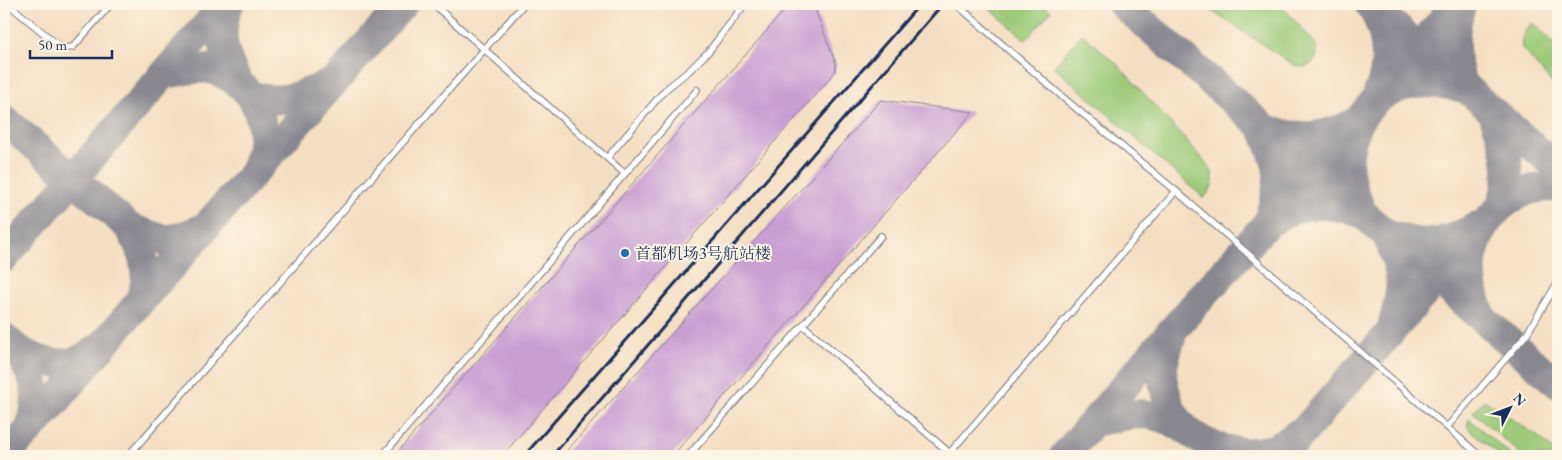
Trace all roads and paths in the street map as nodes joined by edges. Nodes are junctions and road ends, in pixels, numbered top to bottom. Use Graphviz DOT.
graph roads {
  1 [pos="8,4"];
  2 [pos="111,4"];
  3 [pos="433,4"];
  4 [pos="524,4"];
  5 [pos="745,4"];
  6 [pos="956,4"];
  7 [pos="1558,26"];
  8 [pos="1558,34"];
  9 [pos="485,49"];
  10 [pos="697,90"];
  11 [pos="607,158"];
  12 [pos="624,173"];
  13 [pos="1176,191"];
  14 [pos="881,236"];
  15 [pos="1558,282"];
  16 [pos="803,325"];
  17 [pos="1447,427"];
  18 [pos="950,455"];
  19 [pos="128,456"];
  20 [pos="382,456"];
  21 [pos="688,456"];
  22 [pos="1480,456"];
  1 -- 2 [label="lane"];
  3 -- 9 [label="lane"];
  4 -- 9 [label="lane"];
  5 -- 11 [label="lane"];
  6 -- 13 [label="lane"];
  7 -- 8 [label="lane"];
  9 -- 11 [label="lane"];
  9 -- 19 [label="lane"];
  10 -- 12 [label="lane"];
  11 -- 12 [label="lane"];
  12 -- 20 [label="lane"];
  13 -- 17 [label="lane"];
  13 -- 18 [label="lane"];
  14 -- 16 [label="lane"];
  15 -- 17 [label="lane"];
  16 -- 18 [label="lane"];
  16 -- 21 [label="lane"];
  17 -- 22 [label="lane"];
}
